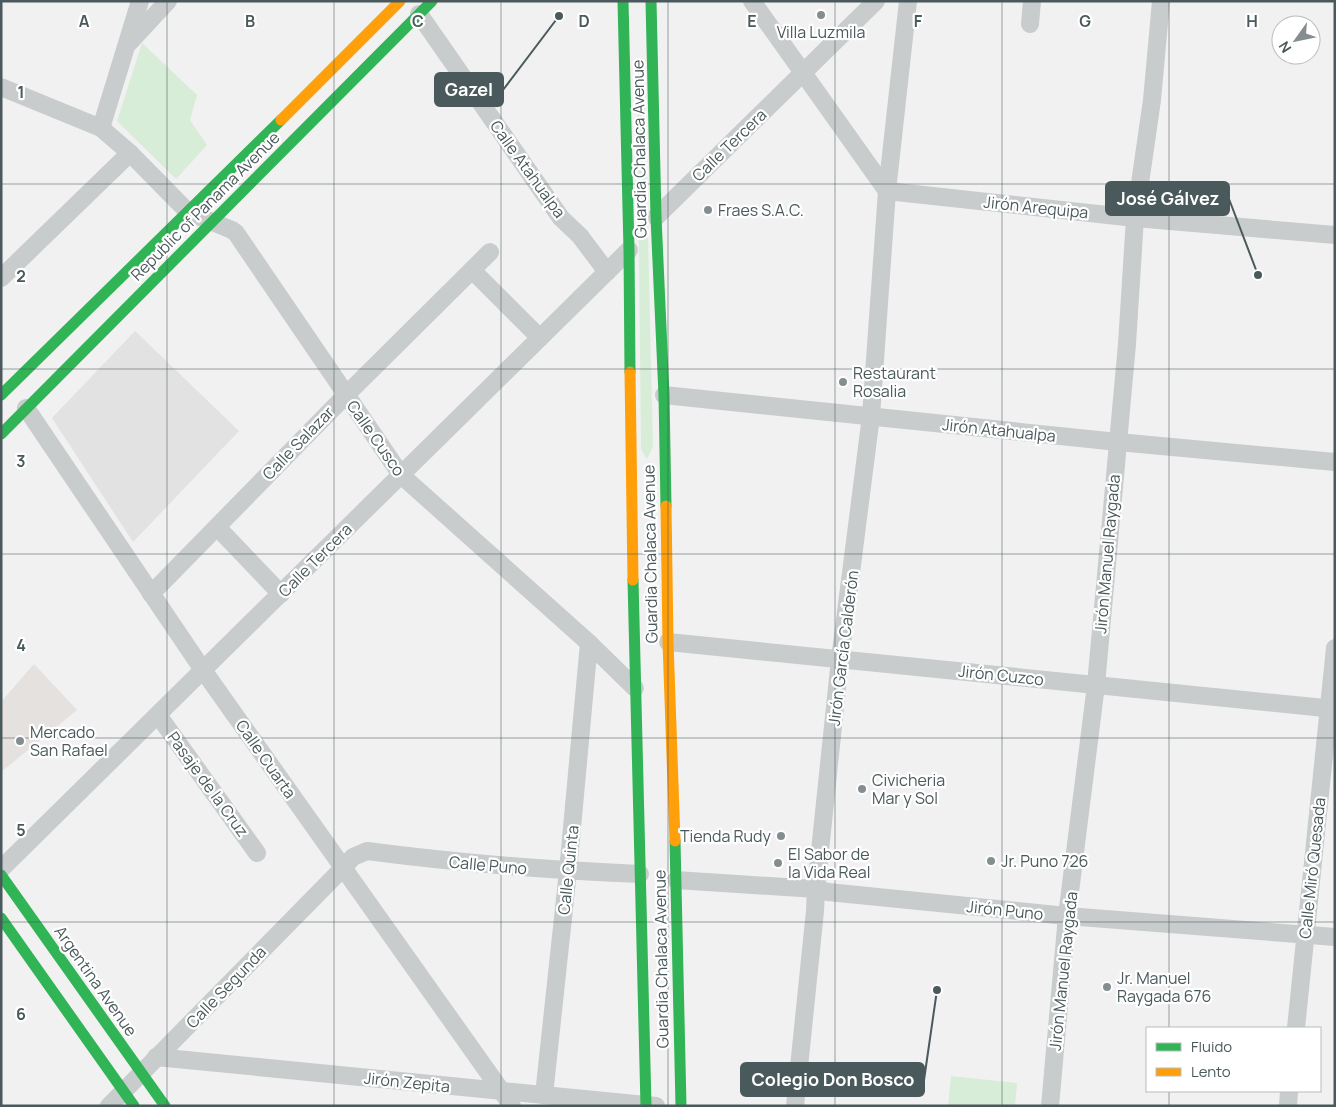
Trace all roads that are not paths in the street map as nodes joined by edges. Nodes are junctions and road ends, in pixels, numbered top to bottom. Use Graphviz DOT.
graph roads {
  1 [pos="140,1"];
  2 [pos="168,1"];
  3 [pos="400,1"];
  4 [pos="432,1"];
  5 [pos="624,1"];
  6 [pos="651,1"];
  7 [pos="752,1"];
  8 [pos="876,1"];
  9 [pos="908,1"];
  10 [pos="1032,1"];
  11 [pos="1161,1"];
  12 [pos="419,14"];
  13 [pos="1030,24"];
  14 [pos="639,44"];
  15 [pos="125,48"];
  16 [pos="803,73"];
  17 [pos="1,88"];
  18 [pos="100,128"];
  19 [pos="130,153"];
  20 [pos="887,191"];
  21 [pos="188,212"];
  22 [pos="656,217"];
  23 [pos="1135,218"];
  24 [pos="212,222"];
  25 [pos="1335,235"];
  26 [pos="629,250"];
  27 [pos="490,252"];
  28 [pos="472,270"];
  29 [pos="607,272"];
  30 [pos="1,278"];
  31 [pos="540,338"];
  32 [pos="346,395"];
  33 [pos="664,395"];
  34 [pos="1,396"];
  35 [pos="26,408"];
  36 [pos="871,416"];
  37 [pos="1,434"];
  38 [pos="1118,442"];
  39 [pos="1335,462"];
  40 [pos="401,475"];
  41 [pos="216,527"];
  42 [pos="151,594"];
  43 [pos="281,594"];
  44 [pos="668,642"];
  45 [pos="589,643"];
  46 [pos="1335,648"];
  47 [pos="840,659"];
  48 [pos="203,670"];
  49 [pos="1096,685"];
  50 [pos="635,688"];
  51 [pos="1331,708"];
  52 [pos="158,715"];
  53 [pos="257,853"];
  54 [pos="343,868"];
  55 [pos="1,869"];
  56 [pos="568,871"];
  57 [pos="640,874"];
  58 [pos="1,875"];
  59 [pos="676,880"];
  60 [pos="816,889"];
  61 [pos="1067,916"];
  62 [pos="1,918"];
  63 [pos="1305,936"];
  64 [pos="1335,938"];
  65 [pos="1296,1027"];
  66 [pos="156,1058"];
  67 [pos="141,1073"];
  68 [pos="124,1091"];
  69 [pos="1290,1092"];
  70 [pos="544,1096"];
  71 [pos="507,1099"];
  72 [pos="650,1105"];
  73 [pos="109,1106"];
  74 [pos="134,1106"];
  75 [pos="165,1106"];
  76 [pos="488,1106"];
  77 [pos="681,1106"];
  78 [pos="795,1106"];
  79 [pos="1050,1106"];
  80 [pos="1288,1106"];
  1 -- 15 [label="street"];
  2 -- 15 [label="street"];
  3 -- 21 [label="main road, Republic of Panama Avenue"];
  4 -- 12 [label="main road, Republic of Panama Avenue"];
  5 -- 14 [label="main road, Guardia Chalaca Avenue"];
  6 -- 14 [label="main road, Guardia Chalaca Avenue"];
  7 -- 16 [label="street"];
  8 -- 16 [label="street, Calle Tercera"];
  9 -- 20 [label="street, Jirón García Calderón"];
  10 -- 13 [label="street"];
  11 -- 23 [label="street, Jirón Manuel Raygada"];
  12 -- 24 [label="main road, Republic of Panama Avenue"];
  12 -- 29 [label="street, Calle Atahualpa"];
  14 -- 22 [label="main road, Guardia Chalaca Avenue"];
  14 -- 26 [label="main road, Guardia Chalaca Avenue"];
  15 -- 18 [label="street"];
  16 -- 20 [label="street"];
  16 -- 22 [label="street, Calle Tercera"];
  17 -- 18 [label="street"];
  18 -- 19 [label="street"];
  19 -- 21 [label="street"];
  19 -- 30 [label="street"];
  20 -- 23 [label="street, Jirón Arequipa"];
  20 -- 36 [label="street, Jirón García Calderón"];
  21 -- 24 [label="street, Calle Cusco"];
  21 -- 34 [label="main road, Republic of Panama Avenue"];
  22 -- 33 [label="main road, Guardia Chalaca Avenue"];
  23 -- 25 [label="street, Jirón Arequipa"];
  23 -- 38 [label="street, Jirón Manuel Raygada"];
  24 -- 32 [label="street, Calle Cusco"];
  24 -- 35 [label="main road, Republic of Panama Avenue"];
  26 -- 29 [label="street, Calle Tercera"];
  26 -- 50 [label="main road, Guardia Chalaca Avenue"];
  27 -- 28 [label="street, Calle Salazar"];
  28 -- 31 [label="street"];
  28 -- 32 [label="street, Calle Salazar"];
  29 -- 31 [label="street, Calle Tercera"];
  31 -- 40 [label="street, Calle Tercera"];
  32 -- 40 [label="street, Calle Cusco"];
  32 -- 41 [label="street, Calle Salazar"];
  33 -- 36 [label="street, Jirón Atahualpa"];
  33 -- 44 [label="main road, Guardia Chalaca Avenue"];
  35 -- 37 [label="main road, Republic of Panama Avenue"];
  35 -- 42 [label="street, Calle Cuarta"];
  36 -- 38 [label="street, Jirón Atahualpa"];
  36 -- 47 [label="street, Jirón García Calderón"];
  38 -- 39 [label="street, Jirón Atahualpa"];
  38 -- 49 [label="street, Jirón Manuel Raygada"];
  40 -- 43 [label="street, Calle Tercera"];
  40 -- 45 [label="street, Calle Cusco"];
  41 -- 42 [label="street, Calle Salazar"];
  41 -- 43 [label="street"];
  42 -- 48 [label="street, Calle Cuarta"];
  43 -- 48 [label="street, Calle Tercera"];
  44 -- 47 [label="street, Jirón Cuzco"];
  44 -- 59 [label="main road, Guardia Chalaca Avenue"];
  45 -- 50 [label="street, Calle Cusco"];
  45 -- 56 [label="street, Calle Quinta"];
  46 -- 51 [label="street, Calle Miró Quesada"];
  47 -- 49 [label="street, Jirón Cuzco"];
  47 -- 60 [label="street, Jirón García Calderón"];
  48 -- 52 [label="street, Calle Tercera"];
  48 -- 54 [label="street, Calle Cuarta"];
  49 -- 51 [label="street, Jirón Cuzco"];
  49 -- 61 [label="street, Jirón Manuel Raygada"];
  50 -- 57 [label="main road, Guardia Chalaca Avenue"];
  51 -- 63 [label="street, Calle Miró Quesada"];
  52 -- 53 [label="street, Pasaje de la Cruz"];
  52 -- 55 [label="street, Calle Tercera"];
  54 -- 56 [label="street, Calle Puno"];
  54 -- 66 [label="street, Calle Segunda"];
  54 -- 71 [label="street, Calle Cuarta"];
  56 -- 57 [label="street, Calle Puno"];
  56 -- 70 [label="street, Calle Quinta"];
  57 -- 72 [label="main road, Guardia Chalaca Avenue"];
  58 -- 67 [label="main road, Argentina Avenue"];
  59 -- 60 [label="street, Jirón Puno"];
  59 -- 77 [label="main road, Guardia Chalaca Avenue"];
  60 -- 61 [label="street, Jirón Puno"];
  60 -- 78 [label="street, Jirón García Calderón"];
  61 -- 63 [label="street, Jirón Puno"];
  61 -- 79 [label="street, Jirón Manuel Raygada"];
  62 -- 68 [label="main road"];
  63 -- 64 [label="street, Jirón Puno"];
  63 -- 65 [label="street, Calle Miró Quesada"];
  66 -- 67 [label="street, Calle Segunda"];
  66 -- 71 [label="street, Jirón Zepita"];
  67 -- 68 [label="street, Calle Segunda"];
  67 -- 75 [label="main road, Argentina Avenue"];
  68 -- 73 [label="street, Calle Segunda"];
  68 -- 74 [label="main road"];
  69 -- 80 [label="street"];
  70 -- 71 [label="street, Jirón Zepita"];
  70 -- 72 [label="street, Jirón Zepita"];
  71 -- 76 [label="street"];
}
